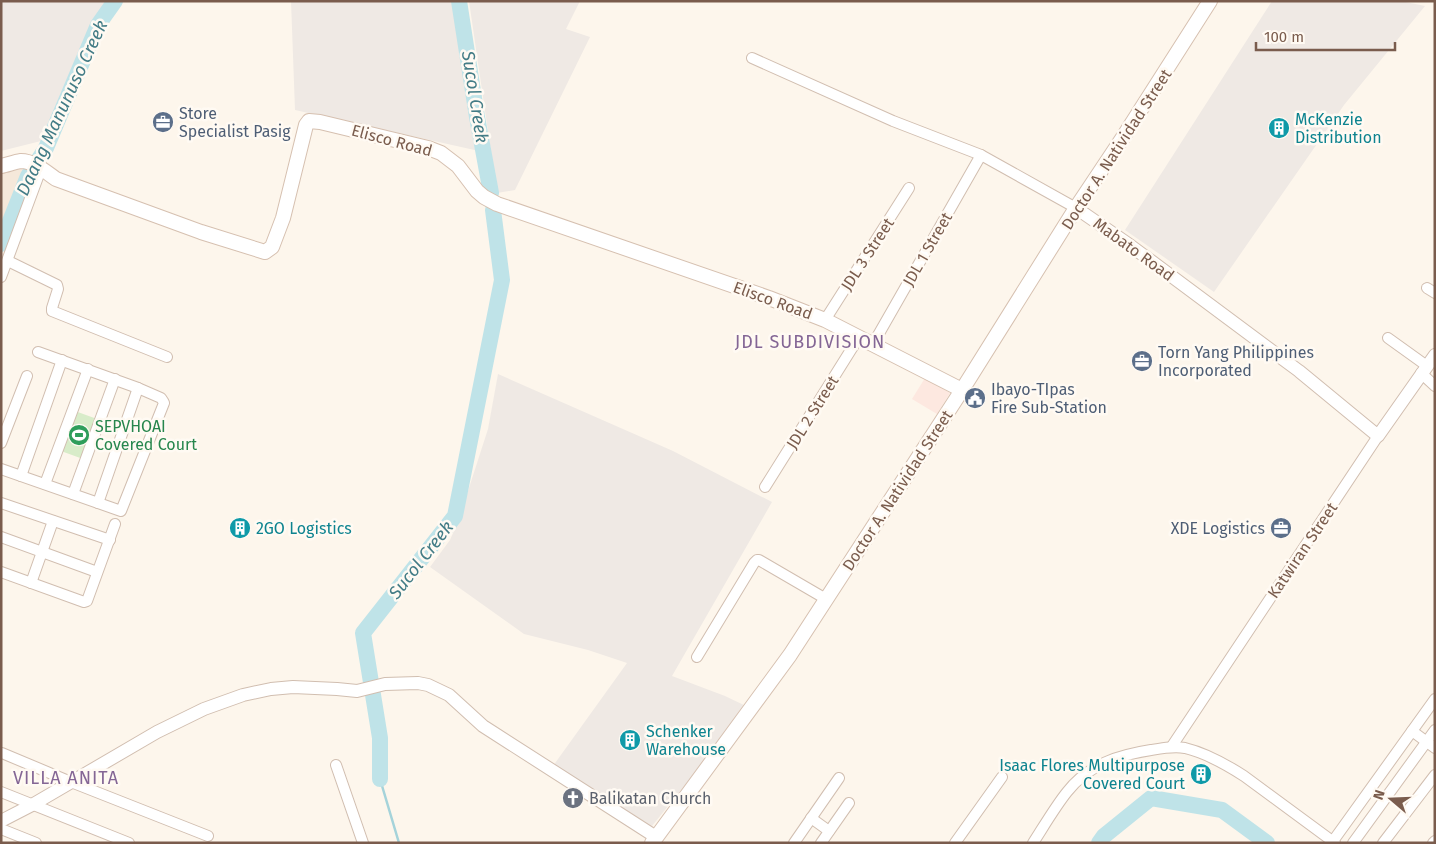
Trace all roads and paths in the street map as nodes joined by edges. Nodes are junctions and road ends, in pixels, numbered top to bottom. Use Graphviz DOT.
graph roads {
  1 [pos="1210,1"];
  2 [pos="752,58"];
  3 [pos="981,155"];
  4 [pos="1,166"];
  5 [pos="36,166"];
  6 [pos="909,188"];
  7 [pos="1076,208"];
  8 [pos="8,261"];
  9 [pos="1,277"];
  10 [pos="824,320"];
  11 [pos="859,337"];
  12 [pos="1388,338"];
  13 [pos="873,344"];
  14 [pos="38,352"];
  15 [pos="1435,355"];
  16 [pos="167,357"];
  17 [pos="62,360"];
  18 [pos="88,369"];
  19 [pos="1424,370"];
  20 [pos="27,376"];
  21 [pos="115,379"];
  22 [pos="1435,386"];
  23 [pos="138,388"];
  24 [pos="962,390"];
  25 [pos="1378,436"];
  26 [pos="1,443"];
  27 [pos="1,469"];
  28 [pos="21,476"];
  29 [pos="45,484"];
  30 [pos="765,487"];
  31 [pos="73,494"];
  32 [pos="1,503"];
  33 [pos="98,503"];
  34 [pos="54,521"];
  35 [pos="115,524"];
  36 [pos="1,537"];
  37 [pos="110,540"];
  38 [pos="42,552"];
  39 [pos="1,572"];
  40 [pos="97,572"];
  41 [pos="31,583"];
  42 [pos="826,599"];
  43 [pos="697,657"];
  44 [pos="1435,698"];
  45 [pos="1435,730"];
  46 [pos="1412,731"];
  47 [pos="1430,745"];
  48 [pos="1172,746"];
  49 [pos="2,753"];
  50 [pos="336,765"];
  51 [pos="1002,777"];
  52 [pos="839,778"];
  53 [pos="1434,778"];
  54 [pos="71,782"];
  55 [pos="1,792"];
  56 [pos="849,803"];
  57 [pos="32,805"];
  58 [pos="812,818"];
  59 [pos="1,821"];
  60 [pos="1,829"];
  61 [pos="829,831"];
  62 [pos="208,836"];
  63 [pos="654,840"];
  64 [pos="1334,842"];
  65 [pos="36,843"];
  66 [pos="129,843"];
  67 [pos="362,843"];
  68 [pos="794,843"];
  69 [pos="821,843"];
  70 [pos="955,843"];
  71 [pos="1033,843"];
  72 [pos="1353,843"];
  73 [pos="1383,843"];
  1 -- 7 [label="main road, Doctor A. Natividad Street"];
  2 -- 3 [label="street, Mabato Road"];
  3 -- 7 [label="street, Mabato Road"];
  3 -- 13 [label="street, JDL 1 Street"];
  4 -- 5 [label="main road"];
  5 -- 8 [label="street"];
  5 -- 10 [label="main road, Elisco Road"];
  6 -- 10 [label="street, JDL 3 Street"];
  7 -- 24 [label="main road, Doctor A. Natividad Street"];
  7 -- 25 [label="street, Mabato Road"];
  8 -- 9 [label="street"];
  8 -- 16 [label="street"];
  10 -- 11 [label="main road, Elisco Road"];
  11 -- 13 [label="main road, Elisco Road"];
  11 -- 30 [label="street, JDL 2 Street"];
  12 -- 19 [label="street"];
  13 -- 24 [label="main road, Elisco Road"];
  14 -- 17 [label="street"];
  15 -- 19 [label="street, Katwiran Street"];
  17 -- 18 [label="street"];
  17 -- 28 [label="street"];
  18 -- 21 [label="street"];
  18 -- 29 [label="street"];
  19 -- 22 [label="street"];
  19 -- 25 [label="street, Katwiran Street"];
  20 -- 26 [label="street"];
  21 -- 23 [label="street"];
  21 -- 31 [label="street"];
  23 -- 33 [label="street"];
  23 -- 33 [label="street"];
  24 -- 42 [label="main road, Doctor A. Natividad Street"];
  25 -- 48 [label="street, Katwiran Street"];
  27 -- 28 [label="street"];
  28 -- 29 [label="street"];
  29 -- 31 [label="street"];
  31 -- 33 [label="street"];
  32 -- 34 [label="street"];
  34 -- 37 [label="street"];
  34 -- 38 [label="street"];
  35 -- 37 [label="street"];
  36 -- 38 [label="street"];
  37 -- 40 [label="street"];
  38 -- 40 [label="street"];
  38 -- 41 [label="street"];
  39 -- 41 [label="street"];
  40 -- 41 [label="street"];
  42 -- 43 [label="street"];
  42 -- 63 [label="main road, Doctor A. Natividad Street"];
  44 -- 46 [label="street"];
  45 -- 47 [label="street"];
  46 -- 47 [label="street"];
  46 -- 64 [label="street"];
  47 -- 72 [label="street"];
  48 -- 64 [label="street"];
  48 -- 71 [label="street"];
  49 -- 54 [label="street"];
  50 -- 67 [label="street"];
  51 -- 70 [label="street"];
  52 -- 58 [label="street"];
  53 -- 73 [label="street"];
  54 -- 57 [label="street"];
  54 -- 62 [label="street"];
  54 -- 63 [label="street"];
  55 -- 57 [label="street"];
  56 -- 61 [label="street"];
  57 -- 59 [label="street"];
  57 -- 66 [label="street"];
  58 -- 61 [label="street"];
  58 -- 68 [label="street"];
  60 -- 65 [label="street"];
  61 -- 69 [label="street"];
}
